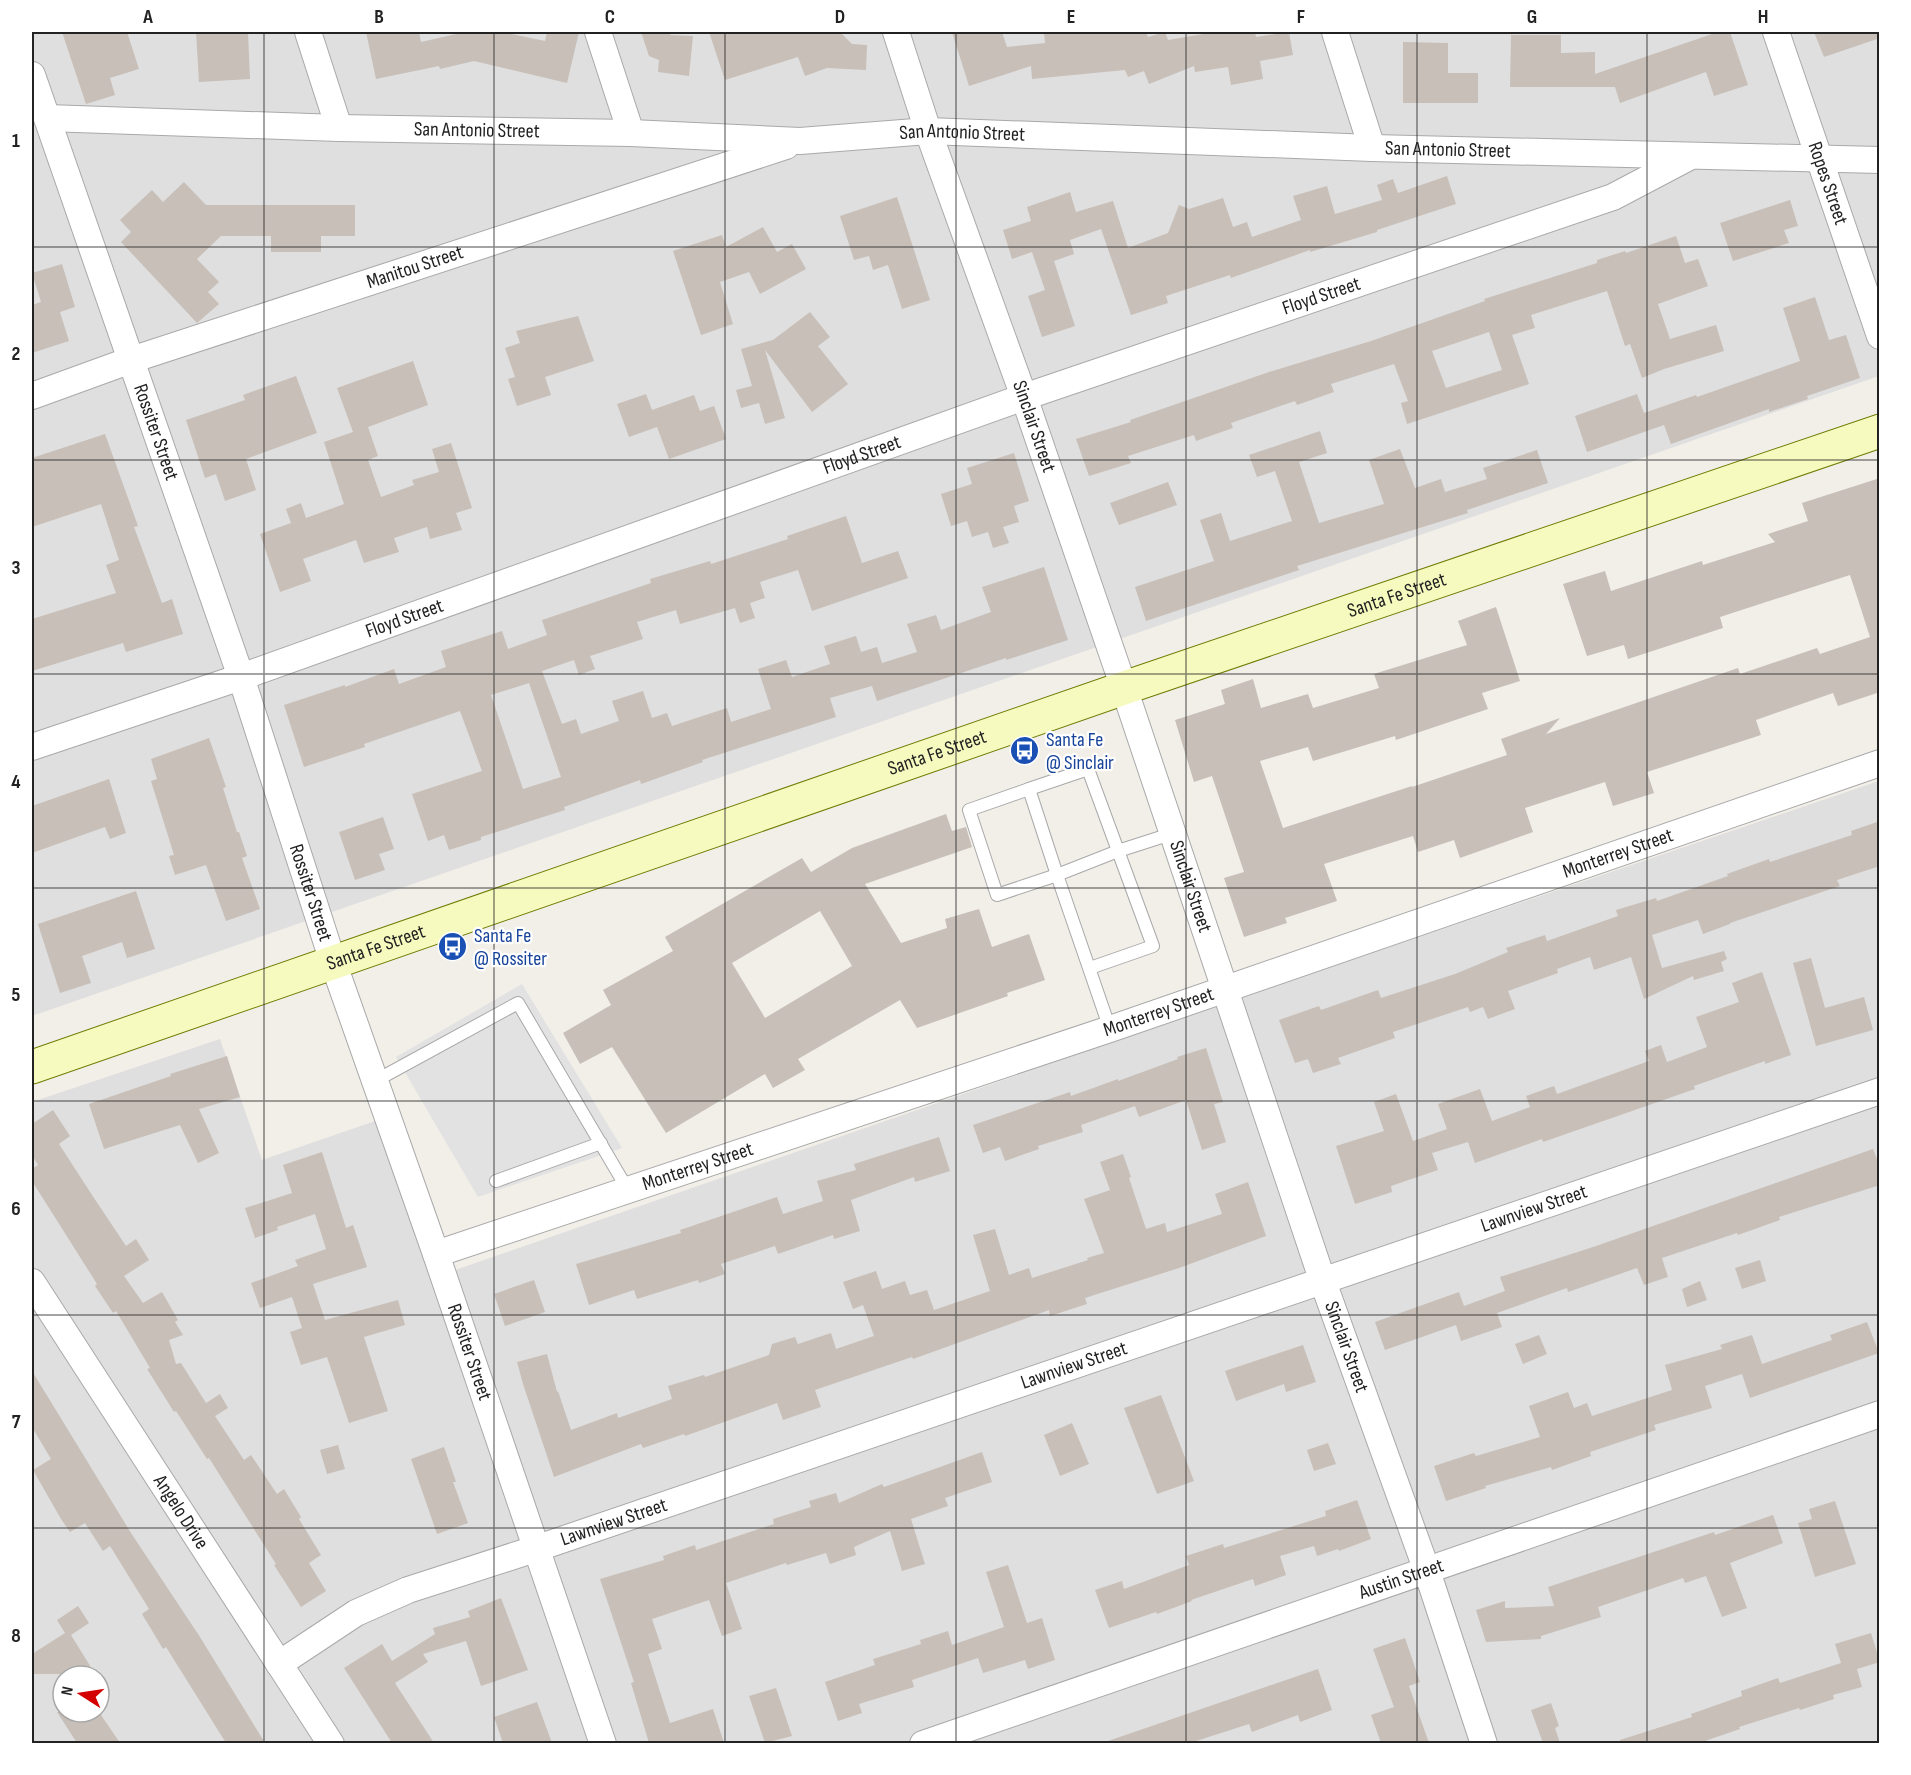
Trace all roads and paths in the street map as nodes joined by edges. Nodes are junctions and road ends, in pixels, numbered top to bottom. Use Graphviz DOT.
graph roads {
  1 [pos="308,32"];
  2 [pos="598,32"];
  3 [pos="896,32"];
  4 [pos="1335,32"];
  5 [pos="1776,32"];
  6 [pos="32,75"];
  7 [pos="46,118"];
  8 [pos="339,128"];
  9 [pos="928,131"];
  10 [pos="631,133"];
  11 [pos="800,141"];
  12 [pos="1372,148"];
  13 [pos="1692,156"];
  14 [pos="1821,159"];
  15 [pos="1880,160"];
  16 [pos="1880,336"];
  17 [pos="131,360"];
  18 [pos="32,396"];
  19 [pos="1024,397"];
  20 [pos="1880,431"];
  21 [pos="241,677"];
  22 [pos="1124,688"];
  23 [pos="32,747"];
  24 [pos="1880,763"];
  25 [pos="1029,789"];
  26 [pos="1174,833"];
  27 [pos="1118,851"];
  28 [pos="1057,875"];
  29 [pos="333,962"];
  30 [pos="1090,968"];
  31 [pos="1227,989"];
  32 [pos="1110,1029"];
  33 [pos="32,1067"];
  34 [pos="375,1081"];
  35 [pos="1880,1091"];
  36 [pos="601,1143"];
  37 [pos="496,1181"];
  38 [pos="628,1190"];
  39 [pos="436,1254"];
  40 [pos="1322,1279"];
  41 [pos="32,1282"];
  42 [pos="1880,1414"];
  43 [pos="536,1549"];
  44 [pos="1426,1571"];
  45 [pos="279,1664"];
  46 [pos="331,1743"];
  47 [pos="603,1743"];
  48 [pos="923,1743"];
  49 [pos="1484,1743"];
  1 -- 8 [label="street"];
  2 -- 10 [label="street"];
  3 -- 9 [label="street, Sinclair Street"];
  4 -- 12 [label="street"];
  5 -- 14 [label="street, Ropes Street"];
  6 -- 7 [label="street, Rossiter Street"];
  7 -- 8 [label="street, San Antonio Street"];
  7 -- 17 [label="street, Rossiter Street"];
  8 -- 10 [label="street, San Antonio Street"];
  9 -- 11 [label="street, San Antonio Street"];
  9 -- 12 [label="street, San Antonio Street"];
  9 -- 19 [label="street, Sinclair Street"];
  10 -- 11 [label="street, San Antonio Street"];
  11 -- 17 [label="street, Manitou Street"];
  12 -- 13 [label="street, San Antonio Street"];
  13 -- 14 [label="street, San Antonio Street"];
  13 -- 19 [label="street, Floyd Street"];
  14 -- 15 [label="street, San Antonio Street"];
  14 -- 16 [label="street, Ropes Street"];
  17 -- 18 [label="street, Manitou Street"];
  17 -- 21 [label="street, Rossiter Street"];
  19 -- 21 [label="street, Floyd Street"];
  19 -- 22 [label="street, Sinclair Street"];
  20 -- 22 [label="main road, Santa Fe Street"];
  21 -- 23 [label="street, Floyd Street"];
  21 -- 29 [label="street, Rossiter Street"];
  22 -- 26 [label="street, Sinclair Street"];
  22 -- 29 [label="main road, Santa Fe Street"];
  24 -- 31 [label="street, Monterrey Street"];
  25 -- 27 [label="lane"];
  25 -- 28 [label="lane"];
  25 -- 28 [label="lane"];
  26 -- 27 [label="lane"];
  26 -- 31 [label="street, Sinclair Street"];
  27 -- 28 [label="lane"];
  27 -- 30 [label="lane"];
  28 -- 30 [label="lane"];
  29 -- 33 [label="main road, Santa Fe Street"];
  29 -- 34 [label="street, Rossiter Street"];
  30 -- 32 [label="lane"];
  31 -- 32 [label="street, Monterrey Street"];
  31 -- 40 [label="street, Sinclair Street"];
  32 -- 38 [label="street, Monterrey Street"];
  34 -- 36 [label="lane"];
  34 -- 39 [label="street, Rossiter Street"];
  35 -- 40 [label="street, Lawnview Street"];
  36 -- 37 [label="lane"];
  36 -- 38 [label="lane"];
  38 -- 39 [label="street, Monterrey Street"];
  39 -- 43 [label="street, Rossiter Street"];
  40 -- 43 [label="street, Lawnview Street"];
  40 -- 44 [label="street, Sinclair Street"];
  41 -- 45 [label="street, Angelo Drive"];
  42 -- 44 [label="street, Austin Street"];
  43 -- 45 [label="street, Lawnview Street"];
  43 -- 47 [label="street, Rossiter Street"];
  44 -- 48 [label="street, Austin Street"];
  44 -- 49 [label="street, Sinclair Street"];
  45 -- 46 [label="street, Angelo Drive"];
}
